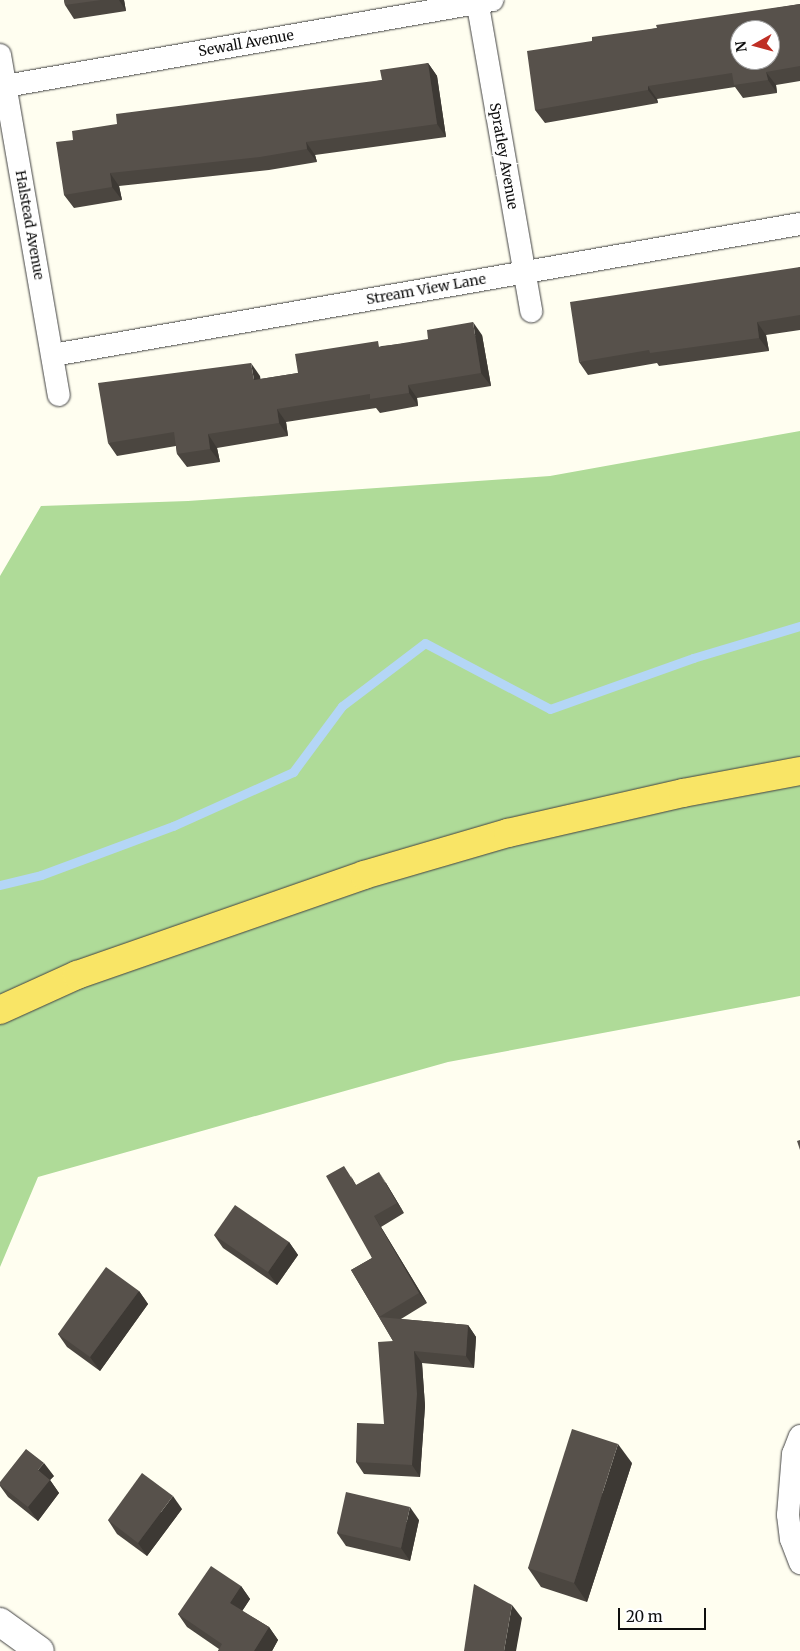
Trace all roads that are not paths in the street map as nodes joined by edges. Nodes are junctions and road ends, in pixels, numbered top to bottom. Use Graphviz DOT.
graph roads {
  1 [pos="482,1"];
  2 [pos="0,55"];
  3 [pos="3,86"];
  4 [pos="800,224"];
  5 [pos="524,272"];
  6 [pos="531,311"];
  7 [pos="53,355"];
  8 [pos="60,395"];
  9 [pos="800,771"];
  10 [pos="77,975"];
  11 [pos="0,994"];
  12 [pos="0,1010"];
  13 [pos="800,1436"];
  14 [pos="800,1563"];
  15 [pos="0,1622"];
  16 [pos="40,1651"];
  1 -- 3 [label="street, Sewall Avenue"];
  1 -- 5 [label="street, Spratley Avenue"];
  2 -- 3 [label="street, Halstead Avenue"];
  3 -- 7 [label="street, Halstead Avenue"];
  4 -- 5 [label="street, Stream View Lane"];
  5 -- 6 [label="street, Spratley Avenue"];
  5 -- 7 [label="street, Stream View Lane"];
  7 -- 8 [label="street, Halstead Avenue"];
  9 -- 10 [label="main road"];
  10 -- 11 [label="main road"];
  10 -- 12 [label="main road"];
  13 -- 14 [label="street"];
  15 -- 16 [label="street"];
}
